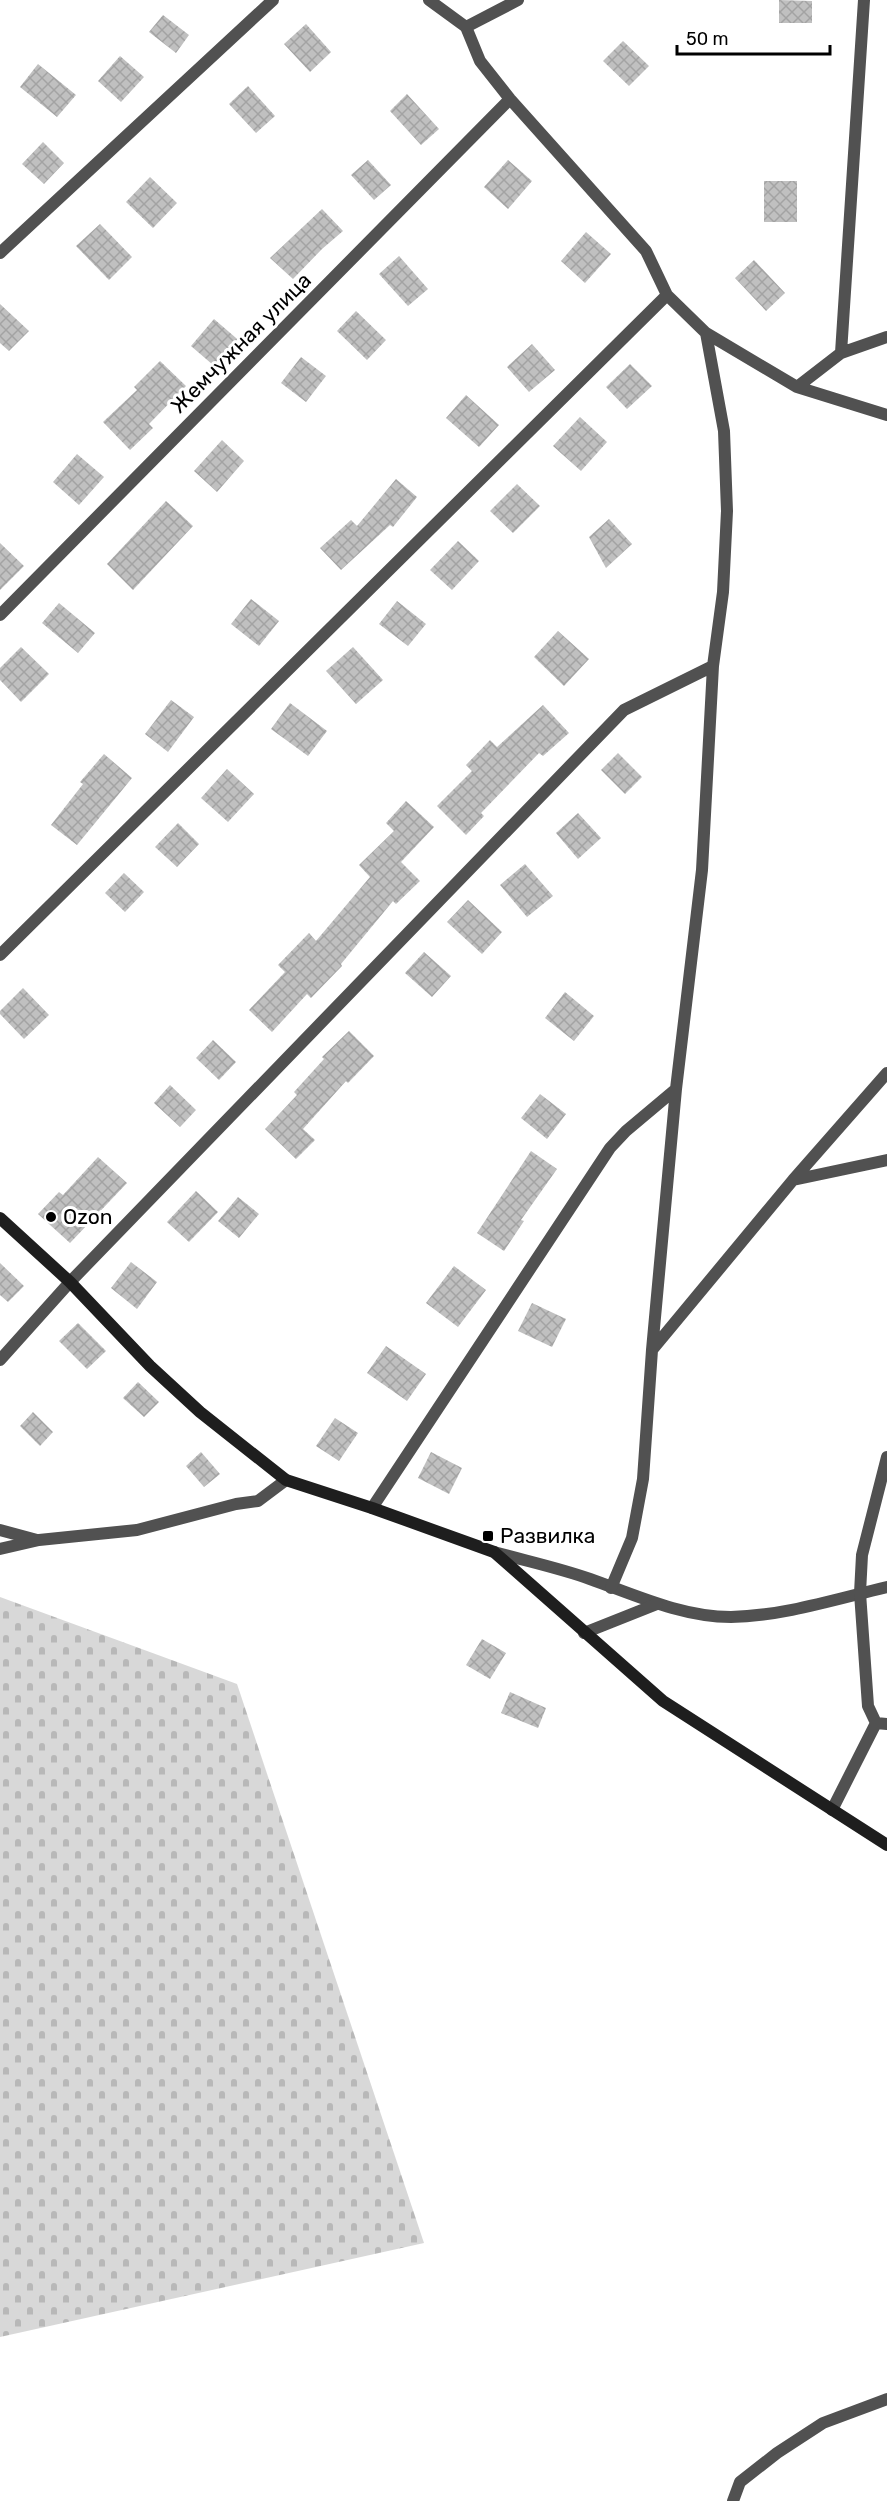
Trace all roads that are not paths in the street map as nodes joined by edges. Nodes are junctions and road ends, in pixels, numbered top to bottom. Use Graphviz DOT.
graph roads {
  1 [pos="273,0"];
  2 [pos="429,0"];
  3 [pos="518,0"];
  4 [pos="864,0"];
  5 [pos="466,27"];
  6 [pos="510,99"];
  7 [pos="0,253"];
  8 [pos="667,295"];
  9 [pos="706,333"];
  10 [pos="887,337"];
  11 [pos="841,353"];
  12 [pos="797,387"];
  13 [pos="887,415"];
  14 [pos="0,615"];
  15 [pos="713,666"];
  16 [pos="0,955"];
  17 [pos="887,1073"];
  18 [pos="676,1089"];
  19 [pos="887,1160"];
  20 [pos="793,1180"];
  21 [pos="0,1218"];
  22 [pos="70,1282"];
  23 [pos="652,1350"];
  24 [pos="0,1360"];
  25 [pos="887,1457"];
  26 [pos="286,1480"];
  27 [pos="372,1508"];
  28 [pos="0,1530"];
  29 [pos="39,1540"];
  30 [pos="0,1549"];
  31 [pos="494,1552"];
  32 [pos="887,1587"];
  33 [pos="611,1588"];
  34 [pos="860,1593"];
  35 [pos="657,1604"];
  36 [pos="584,1633"];
  37 [pos="881,1723"];
  38 [pos="832,1810"];
  39 [pos="887,1845"];
  40 [pos="887,2399"];
  41 [pos="733,2501"];
  1 -- 7 [label="street"];
  2 -- 5 [label="street"];
  3 -- 5 [label="street"];
  4 -- 11 [label="street"];
  5 -- 6 [label="street"];
  6 -- 8 [label="street"];
  6 -- 14 [label="street, Жемчужная улица"];
  8 -- 9 [label="street"];
  8 -- 16 [label="street"];
  9 -- 12 [label="street"];
  9 -- 15 [label="street"];
  10 -- 11 [label="street"];
  11 -- 12 [label="street"];
  12 -- 13 [label="street"];
  15 -- 18 [label="street"];
  15 -- 22 [label="street"];
  17 -- 20 [label="street"];
  18 -- 23 [label="street"];
  18 -- 27 [label="street"];
  19 -- 20 [label="street"];
  20 -- 23 [label="street"];
  21 -- 22 [label="street"];
  22 -- 24 [label="street"];
  22 -- 26 [label="street"];
  23 -- 33 [label="street"];
  25 -- 34 [label="street"];
  26 -- 27 [label="street"];
  26 -- 29 [label="street"];
  27 -- 31 [label="street"];
  28 -- 29 [label="street"];
  29 -- 30 [label="street"];
  31 -- 33 [label="street"];
  31 -- 36 [label="street"];
  32 -- 34 [label="street"];
  33 -- 35 [label="street"];
  34 -- 35 [label="street"];
  34 -- 37 [label="street"];
  35 -- 36 [label="street"];
  36 -- 38 [label="street"];
  37 -- 38 [label="street"];
  38 -- 39 [label="street"];
  40 -- 41 [label="street"];
}
